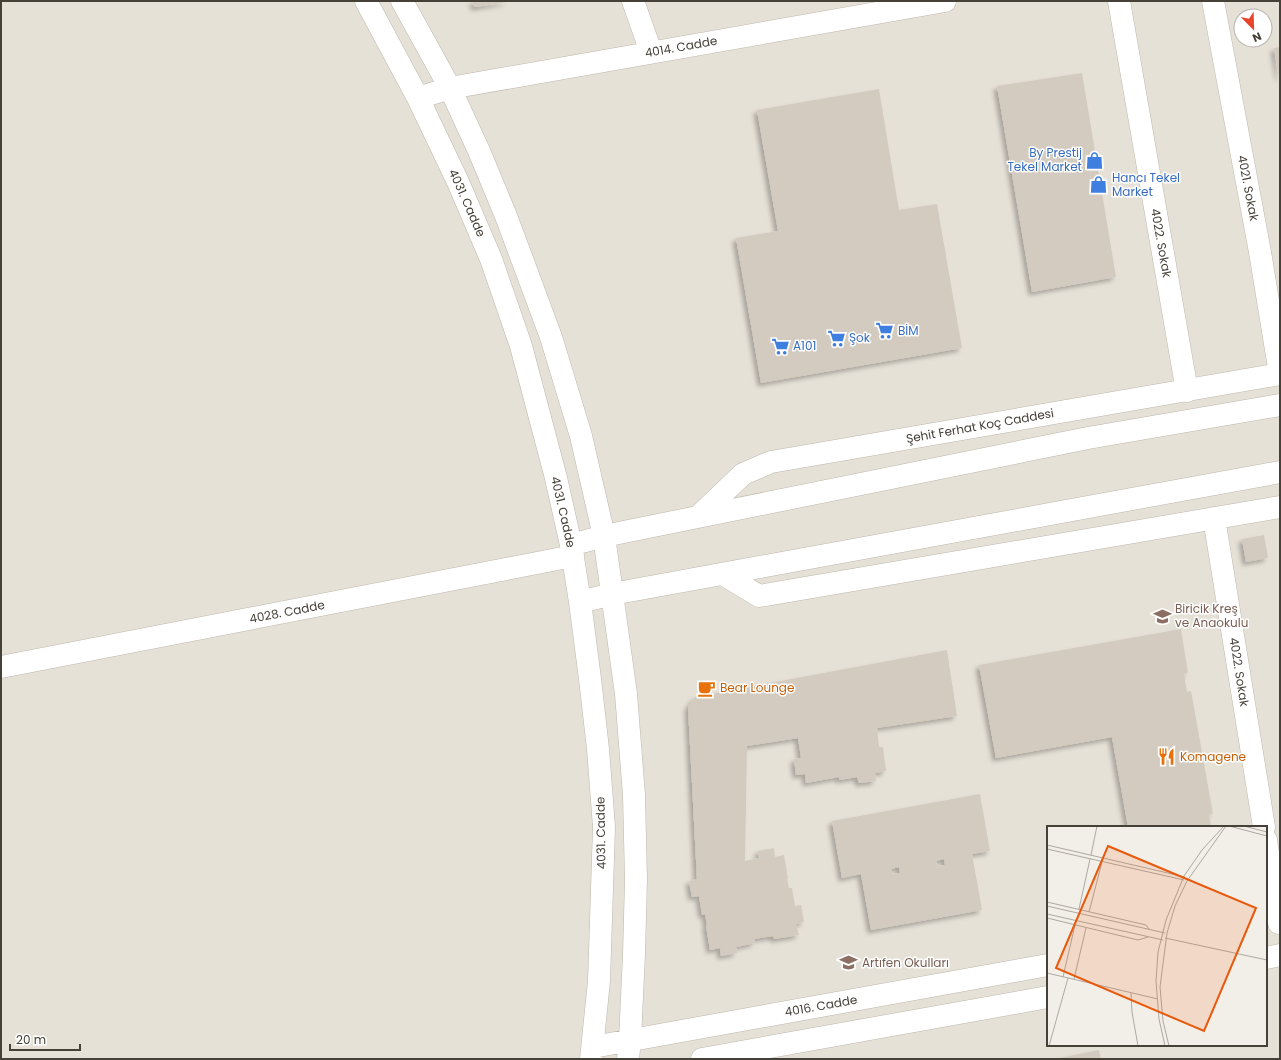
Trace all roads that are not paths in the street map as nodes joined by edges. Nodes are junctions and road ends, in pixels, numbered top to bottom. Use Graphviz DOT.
graph roads {
  1 [pos="366,1"];
  2 [pos="402,1"];
  3 [pos="633,1"];
  4 [pos="945,1"];
  5 [pos="1119,1"];
  6 [pos="1213,1"];
  7 [pos="651,52"];
  8 [pos="450,88"];
  9 [pos="418,98"];
  10 [pos="1280,374"];
  11 [pos="1187,391"];
  12 [pos="1280,405"];
  13 [pos="1280,472"];
  14 [pos="1280,507"];
  15 [pos="698,517"];
  16 [pos="1214,518"];
  17 [pos="604,536"];
  18 [pos="572,551"];
  19 [pos="723,574"];
  20 [pos="612,594"];
  21 [pos="580,602"];
  22 [pos="1,667"];
  23 [pos="1264,826"];
  24 [pos="1267,851"];
  25 [pos="1269,874"];
  26 [pos="1275,924"];
  27 [pos="1280,955"];
  28 [pos="1267,958"];
  29 [pos="1047,965"];
  30 [pos="1047,997"];
  31 [pos="629,1050"];
  32 [pos="592,1053"];
  33 [pos="702,1059"];
  1 -- 9 [label="street, 4031. Cadde"];
  2 -- 8 [label="street"];
  3 -- 7 [label="street"];
  4 -- 7 [label="street, 4014. Cadde"];
  5 -- 11 [label="street, 4022. Sokak"];
  6 -- 10 [label="street, 4021. Sokak"];
  7 -- 8 [label="street, 4014. Cadde"];
  8 -- 9 [label="street, 4014. Cadde"];
  8 -- 17 [label="street"];
  9 -- 18 [label="street, 4031. Cadde"];
  10 -- 11 [label="street, Şehit Ferhat Koç Caddesi"];
  11 -- 15 [label="street, Şehit Ferhat Koç Caddesi"];
  12 -- 15 [label="street"];
  13 -- 19 [label="street"];
  14 -- 16 [label="street"];
  15 -- 17 [label="street"];
  16 -- 19 [label="street"];
  16 -- 23 [label="street, 4022. Sokak"];
  17 -- 18 [label="street"];
  17 -- 20 [label="street"];
  18 -- 21 [label="street, 4031. Cadde"];
  18 -- 22 [label="street, 4028. Cadde"];
  19 -- 20 [label="street"];
  20 -- 21 [label="street"];
  20 -- 31 [label="street"];
  21 -- 32 [label="street, 4031. Cadde"];
  24 -- 25 [label="street"];
  25 -- 26 [label="street"];
  27 -- 28 [label="street"];
  29 -- 31 [label="street, 4016. Cadde"];
  30 -- 33 [label="street"];
  31 -- 32 [label="street, 4016. Cadde"];
}
